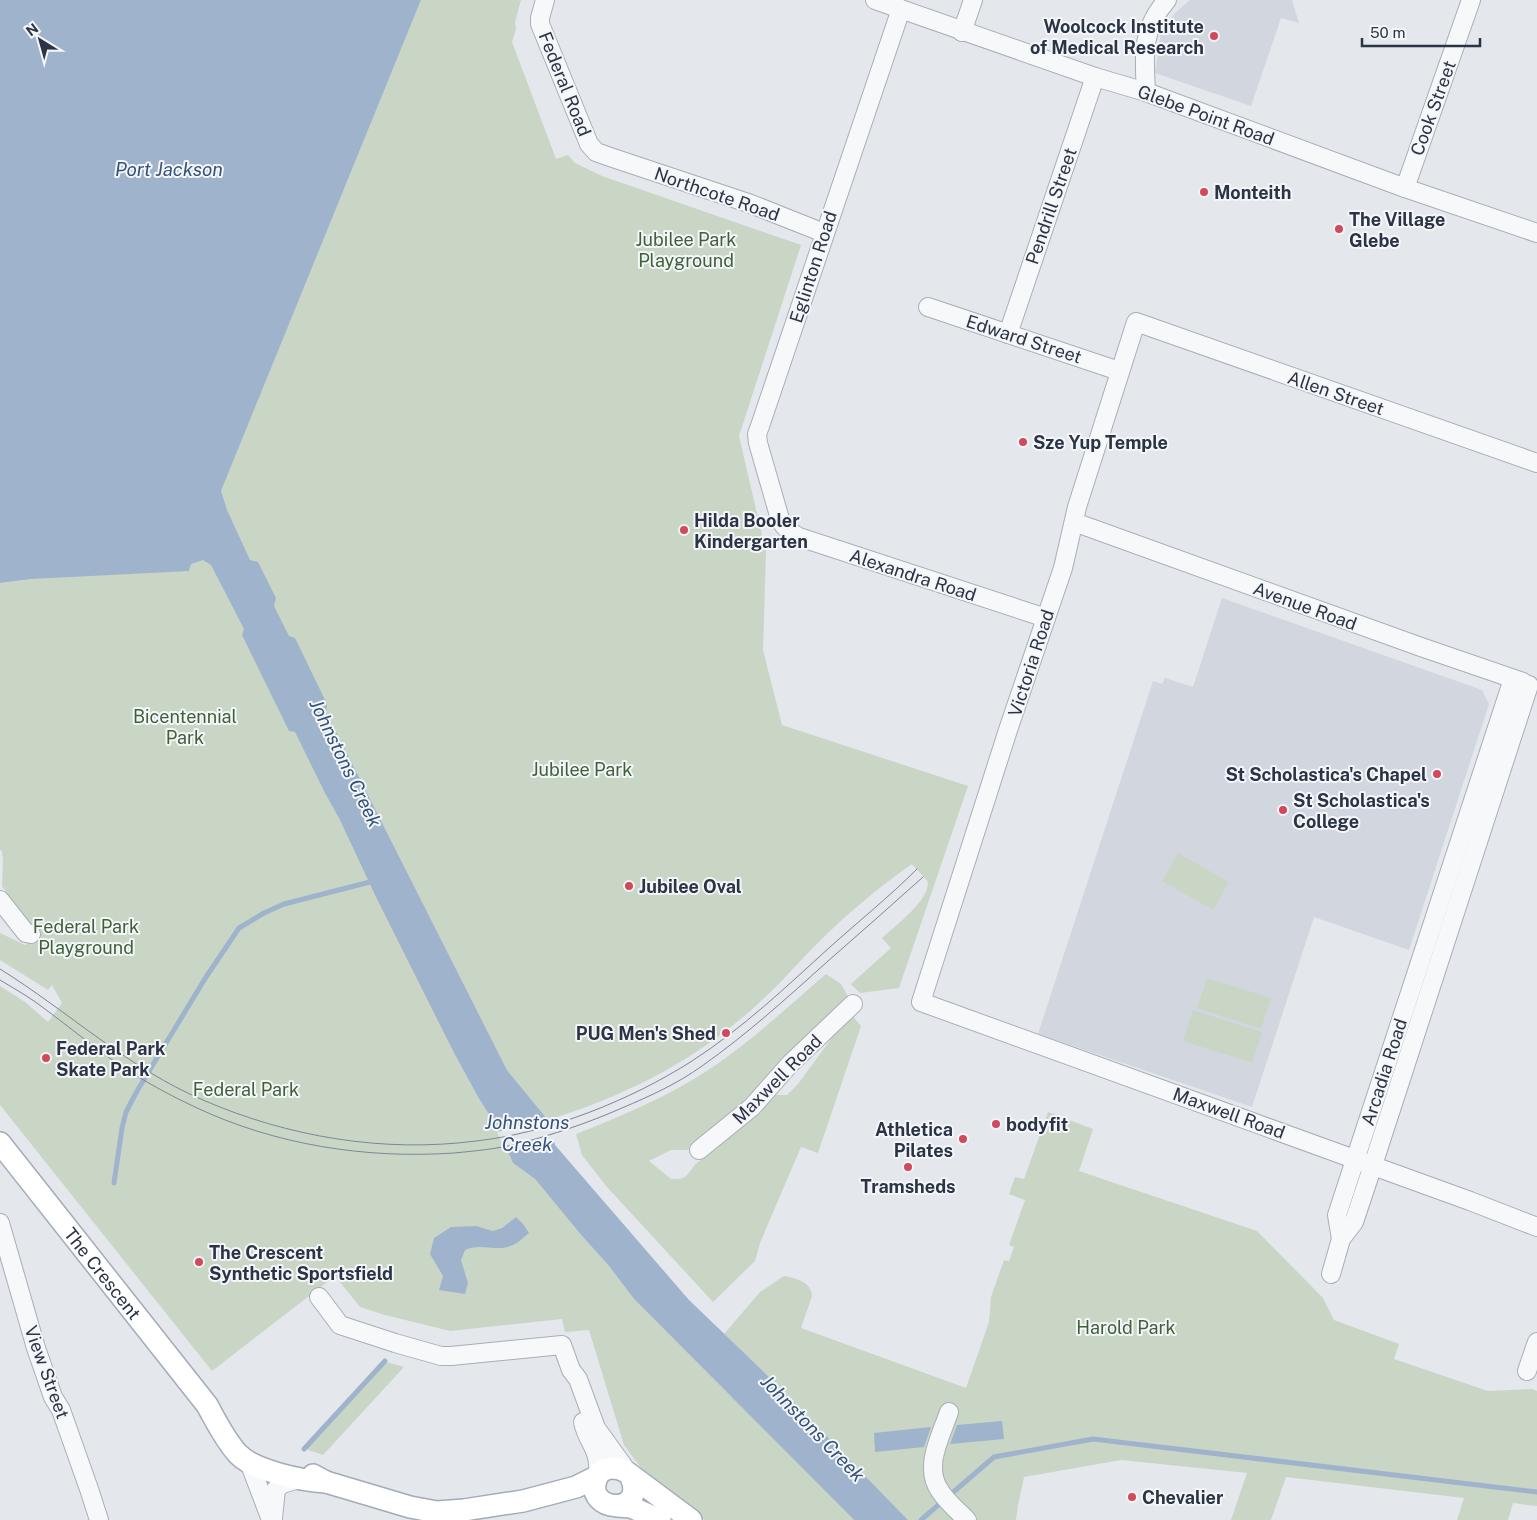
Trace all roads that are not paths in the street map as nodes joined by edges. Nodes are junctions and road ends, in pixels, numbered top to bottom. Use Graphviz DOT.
graph roads {
  1 [pos="545,0"];
  2 [pos="874,0"];
  3 [pos="973,0"];
  4 [pos="1167,0"];
  5 [pos="1471,0"];
  6 [pos="901,9"];
  7 [pos="962,32"];
  8 [pos="1095,78"];
  9 [pos="1146,92"];
  10 [pos="610,157"];
  11 [pos="1405,188"];
  12 [pos="824,233"];
  13 [pos="1537,233"];
  14 [pos="928,308"];
  15 [pos="1136,322"];
  16 [pos="1008,334"];
  17 [pos="1119,371"];
  18 [pos="1537,463"];
  19 [pos="1074,522"];
  20 [pos="784,527"];
  21 [pos="1046,618"];
  22 [pos="1526,684"];
  23 [pos="1472,804"];
  24 [pos="1489,810"];
  25 [pos="0,900"];
  26 [pos="1439,906"];
  27 [pos="1456,911"];
  28 [pos="31,934"];
  29 [pos="921,1002"];
  30 [pos="853,1004"];
  31 [pos="0,1143"];
  32 [pos="699,1150"];
  33 [pos="1356,1159"];
  34 [pos="1373,1165"];
  35 [pos="0,1223"];
  36 [pos="1537,1227"];
  37 [pos="1341,1239"];
  38 [pos="1331,1274"];
  39 [pos="319,1297"];
  40 [pos="1537,1342"];
  41 [pos="1527,1371"];
  42 [pos="582,1392"];
  43 [pos="207,1405"];
  44 [pos="949,1412"];
  45 [pos="249,1462"];
  46 [pos="597,1476"];
  47 [pos="631,1476"];
  48 [pos="299,1479"];
  49 [pos="326,1482"];
  50 [pos="523,1501"];
  51 [pos="616,1506"];
  52 [pos="97,1514"];
  53 [pos="272,1520"];
  54 [pos="660,1520"];
  55 [pos="690,1520"];
  56 [pos="967,1520"];
  1 -- 10 [label="street, Federal Road"];
  2 -- 6 [label="street, Glebe Point Road"];
  3 -- 7 [label="street"];
  4 -- 9 [label="street"];
  5 -- 11 [label="street, Cook Street"];
  6 -- 7 [label="street, Glebe Point Road"];
  6 -- 12 [label="street, Eglinton Road"];
  7 -- 8 [label="street, Glebe Point Road"];
  8 -- 9 [label="street, Glebe Point Road"];
  8 -- 16 [label="street, Pendrill Street"];
  9 -- 11 [label="street, Glebe Point Road"];
  10 -- 12 [label="street, Northcote Road"];
  11 -- 13 [label="street, Glebe Point Road"];
  12 -- 20 [label="street, Eglinton Road"];
  14 -- 16 [label="street, Edward Street"];
  15 -- 17 [label="street, Victoria Road"];
  15 -- 18 [label="street, Allen Street"];
  16 -- 17 [label="street, Edward Street"];
  17 -- 19 [label="street, Victoria Road"];
  19 -- 21 [label="street, Victoria Road"];
  19 -- 22 [label="street, Avenue Road"];
  20 -- 21 [label="street, Alexandra Road"];
  21 -- 29 [label="street, Victoria Road"];
  22 -- 23 [label="street, Arcadia Road"];
  22 -- 24 [label="street, Arcadia Road"];
  23 -- 24 [label="street"];
  23 -- 26 [label="street, Arcadia Road"];
  24 -- 27 [label="street, Arcadia Road"];
  25 -- 28 [label="street"];
  26 -- 27 [label="street"];
  26 -- 33 [label="street, Arcadia Road"];
  27 -- 34 [label="street, Arcadia Road"];
  29 -- 33 [label="street, Maxwell Road"];
  30 -- 32 [label="street, Maxwell Road"];
  31 -- 43 [label="main road, The Crescent"];
  33 -- 34 [label="street, Maxwell Road"];
  33 -- 37 [label="street, Arcadia Road"];
  34 -- 36 [label="street, Maxwell Road"];
  34 -- 37 [label="street, Arcadia Road"];
  35 -- 52 [label="street, View Street"];
  37 -- 38 [label="street, Arcadia Road"];
  39 -- 42 [label="street"];
  40 -- 41 [label="street"];
  42 -- 46 [label="street"];
  42 -- 47 [label="street"];
  43 -- 45 [label="main road, The Crescent"];
  43 -- 49 [label="main road, The Crescent"];
  44 -- 56 [label="street"];
  45 -- 48 [label="main road, The Crescent"];
  45 -- 53 [label="street"];
  46 -- 47 [label="main road"];
  46 -- 50 [label="main road, The Crescent"];
  46 -- 51 [label="main road"];
  47 -- 51 [label="main road"];
  47 -- 55 [label="main road"];
  48 -- 49 [label="main road, The Crescent"];
  48 -- 53 [label="street"];
  49 -- 50 [label="main road, The Crescent"];
  50 -- 51 [label="main road, The Crescent"];
  51 -- 54 [label="main road, The Crescent"];
}
